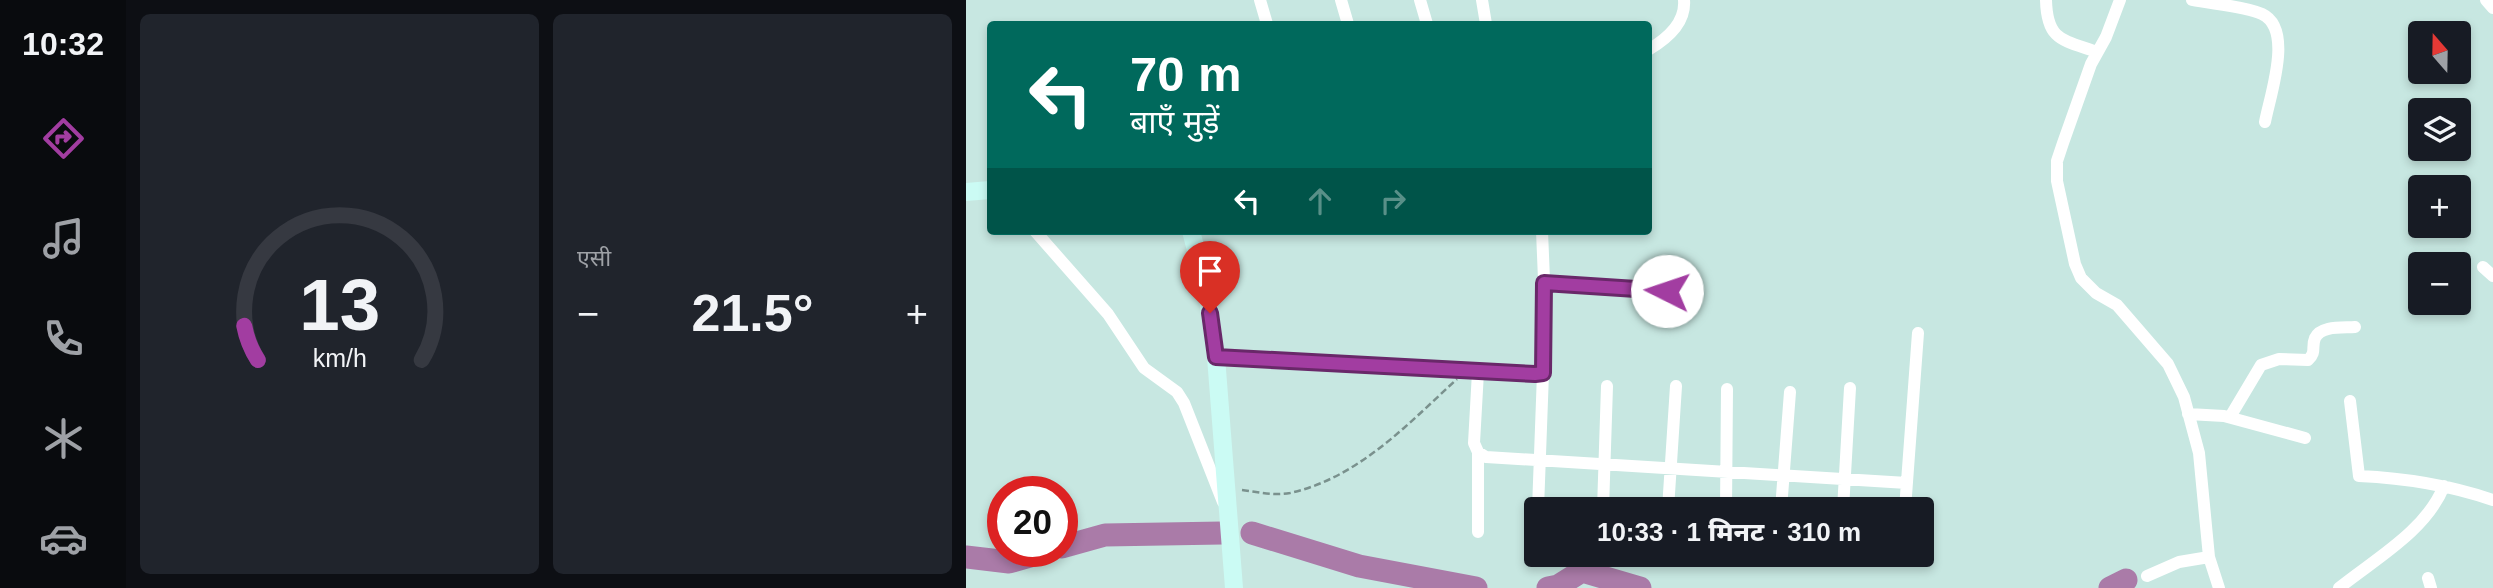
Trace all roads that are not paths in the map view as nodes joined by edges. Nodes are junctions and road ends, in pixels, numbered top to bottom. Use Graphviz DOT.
graph roads {
  1 [pos="1261,0"];
  2 [pos="1341,0"];
  3 [pos="1420,0"];
  4 [pos="1482,0"];
  5 [pos="1684,0"];
  6 [pos="2046,0"];
  7 [pos="2120,0"];
  8 [pos="2192,0"];
  9 [pos="2486,0"];
  10 [pos="2493,8"];
  11 [pos="1266,21"];
  12 [pos="1347,21"];
  13 [pos="1426,21"];
  14 [pos="1486,21"];
  15 [pos="1652,47"];
  16 [pos="2097,52"];
  17 [pos="2265,122"];
  18 [pos="987,190"];
  19 [pos="966,192"];
  20 [pos="1039,235"];
  21 [pos="1192,235"];
  22 [pos="1542,235"];
  23 [pos="1544,283"];
  24 [pos="1667,291"];
  25 [pos="2355,327"];
  26 [pos="1919,333"];
  27 [pos="1216,357"];
  28 [pos="1473,370"];
  29 [pos="1543,373"];
  30 [pos="1607,386"];
  31 [pos="1676,386"];
  32 [pos="1850,388"];
  33 [pos="1727,389"];
  34 [pos="1790,392"];
  35 [pos="2350,401"];
  36 [pos="2188,414"];
  37 [pos="2230,417"];
  38 [pos="2305,438"];
  39 [pos="1478,452"];
  40 [pos="1540,460"];
  41 [pos="1604,464"];
  42 [pos="1670,468"];
  43 [pos="1727,472"];
  44 [pos="1783,475"];
  45 [pos="1845,479"];
  46 [pos="1908,483"];
  47 [pos="2444,486"];
  48 [pos="1538,497"];
  49 [pos="1603,497"];
  50 [pos="1669,497"];
  51 [pos="1726,497"];
  52 [pos="1782,497"];
  53 [pos="1844,497"];
  54 [pos="1906,497"];
  55 [pos="2493,500"];
  56 [pos="1228,527"];
  57 [pos="1478,532"];
  58 [pos="2208,557"];
  59 [pos="2147,576"];
  60 [pos="1234,588"];
  61 [pos="2219,588"];
  62 [pos="2339,588"];
  1 -- 11 [label="street"];
  2 -- 12 [label="street"];
  3 -- 13 [label="street"];
  4 -- 14 [label="street"];
  5 -- 15 [label="street"];
  6 -- 16 [label="street"];
  7 -- 16 [label="street"];
  8 -- 17 [label="street"];
  9 -- 10 [label="street"];
  16 -- 36 [label="street"];
  18 -- 19 [label="street"];
  20 -- 56 [label="street"];
  21 -- 27 [label="street"];
  22 -- 23 [label="street"];
  23 -- 24 [label="lane"];
  23 -- 29 [label="street"];
  25 -- 37 [label="street"];
  26 -- 46 [label="street"];
  27 -- 28 [label="street"];
  27 -- 56 [label="street"];
  28 -- 29 [label="street"];
  28 -- 39 [label="street"];
  29 -- 40 [label="street"];
  30 -- 41 [label="street"];
  31 -- 42 [label="street"];
  32 -- 45 [label="street"];
  33 -- 43 [label="street"];
  34 -- 44 [label="street"];
  35 -- 47 [label="street"];
  36 -- 37 [label="street"];
  36 -- 58 [label="street"];
  37 -- 38 [label="street"];
  39 -- 40 [label="street"];
  39 -- 57 [label="street"];
  40 -- 41 [label="street"];
  40 -- 48 [label="street"];
  41 -- 42 [label="street"];
  41 -- 49 [label="street"];
  42 -- 43 [label="street"];
  42 -- 50 [label="street"];
  43 -- 44 [label="street"];
  43 -- 51 [label="street"];
  44 -- 45 [label="street"];
  44 -- 52 [label="street"];
  45 -- 46 [label="street"];
  45 -- 53 [label="street"];
  46 -- 54 [label="street"];
  47 -- 55 [label="street"];
  47 -- 62 [label="street"];
  56 -- 60 [label="street"];
  58 -- 59 [label="street"];
  58 -- 61 [label="street"];
}
